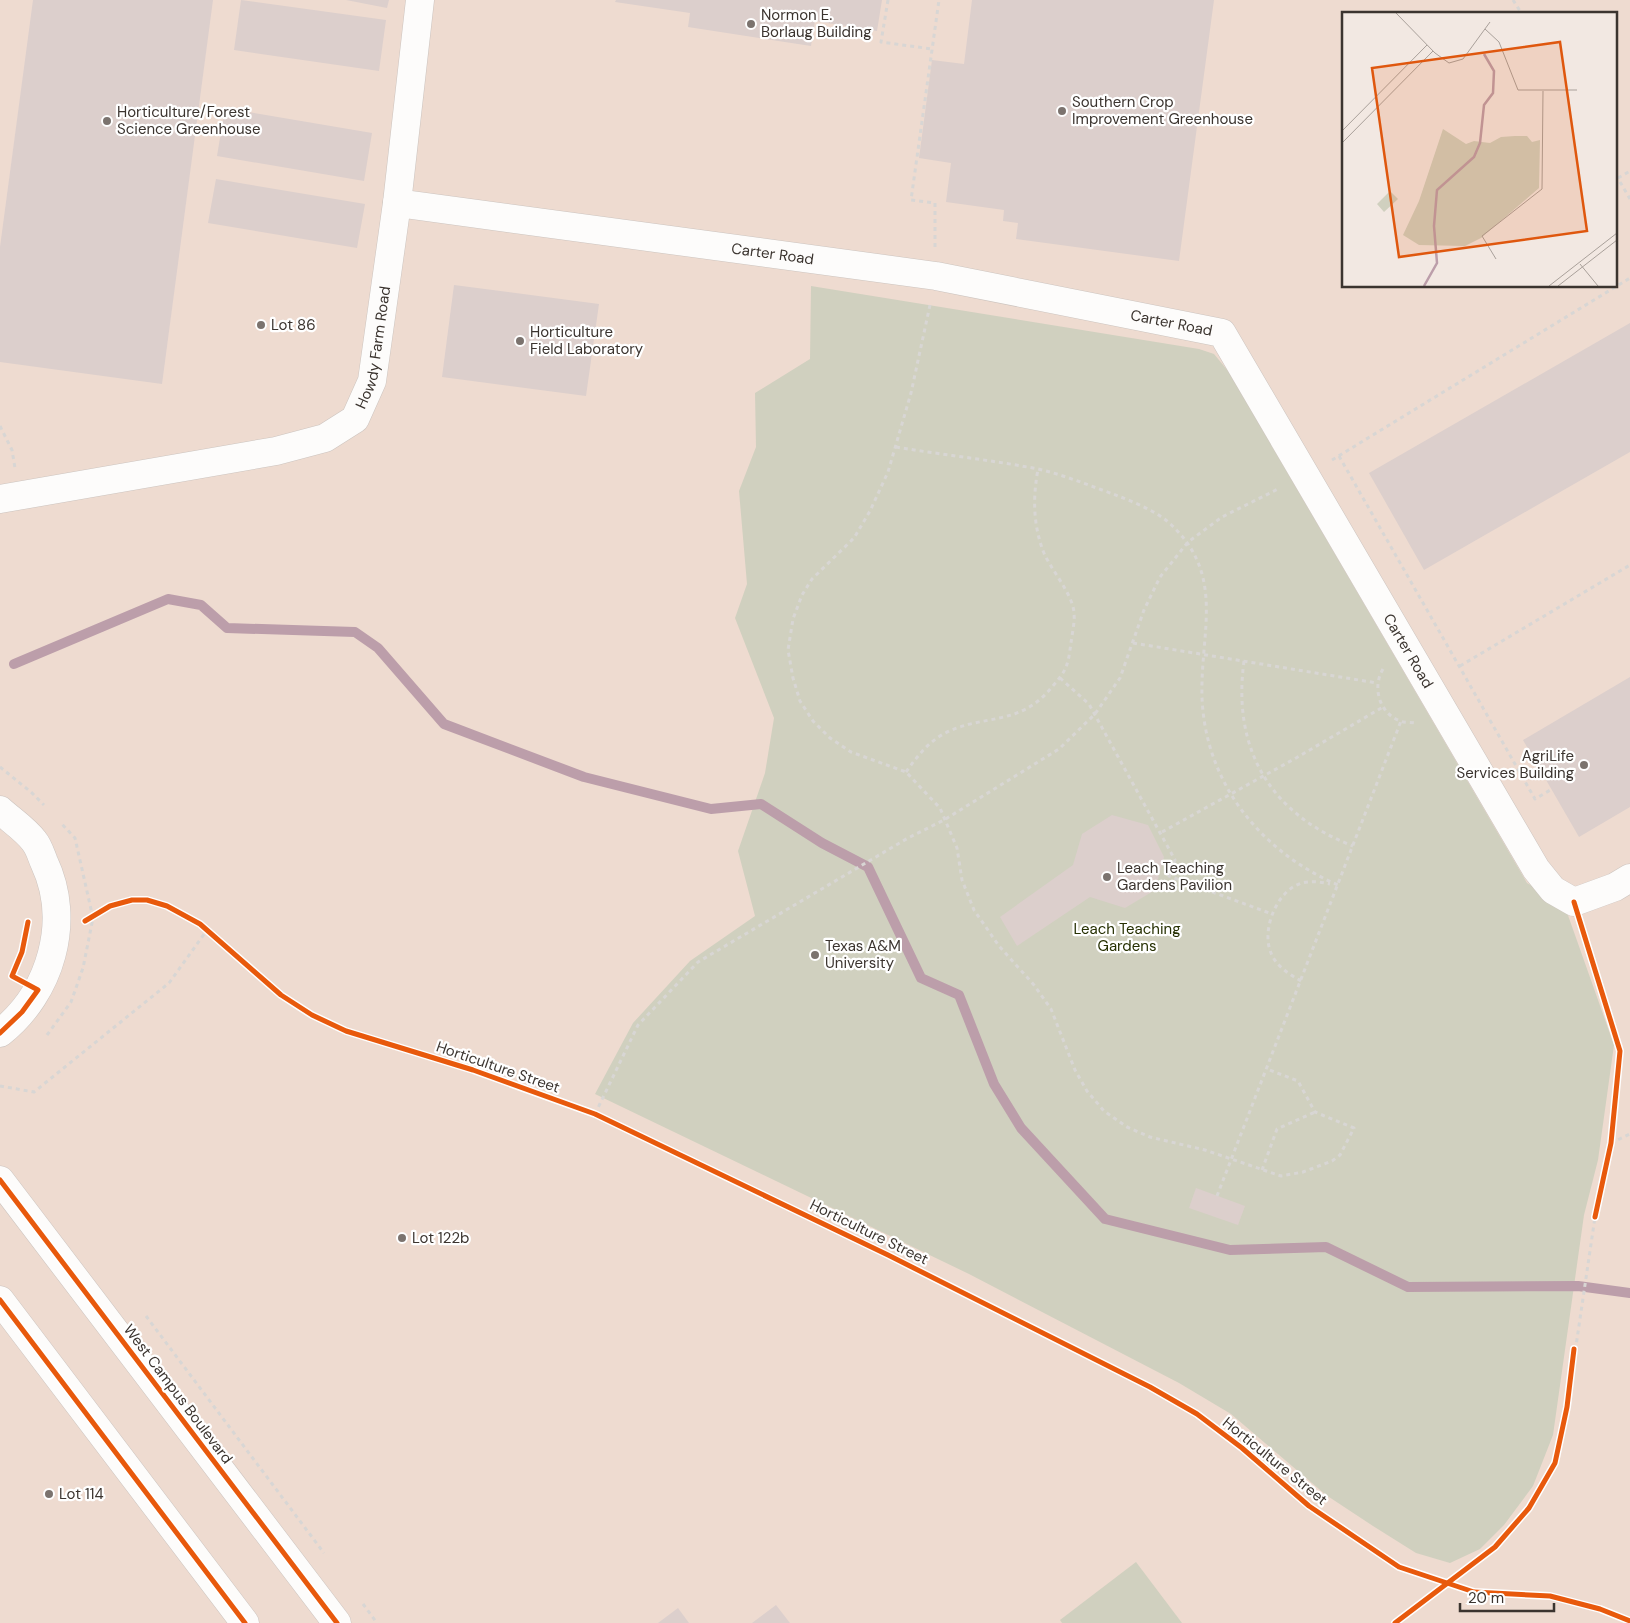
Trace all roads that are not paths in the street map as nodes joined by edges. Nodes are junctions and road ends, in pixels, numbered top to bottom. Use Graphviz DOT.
graph roads {
  1 [pos="420,0"];
  2 [pos="397,203"];
  3 [pos="0,499"];
  4 [pos="0,810"];
  5 [pos="1630,878"];
  6 [pos="0,1033"];
  7 [pos="0,1180"];
  8 [pos="0,1300"];
  9 [pos="245,1623"];
  10 [pos="337,1623"];
  1 -- 2 [label="street, Howdy Farm Road"];
  2 -- 3 [label="street, Howdy Farm Road"];
  2 -- 5 [label="street, Carter Road"];
  4 -- 6 [label="street"];
  7 -- 10 [label="street, West Campus Boulevard"];
  8 -- 9 [label="street"];
}
